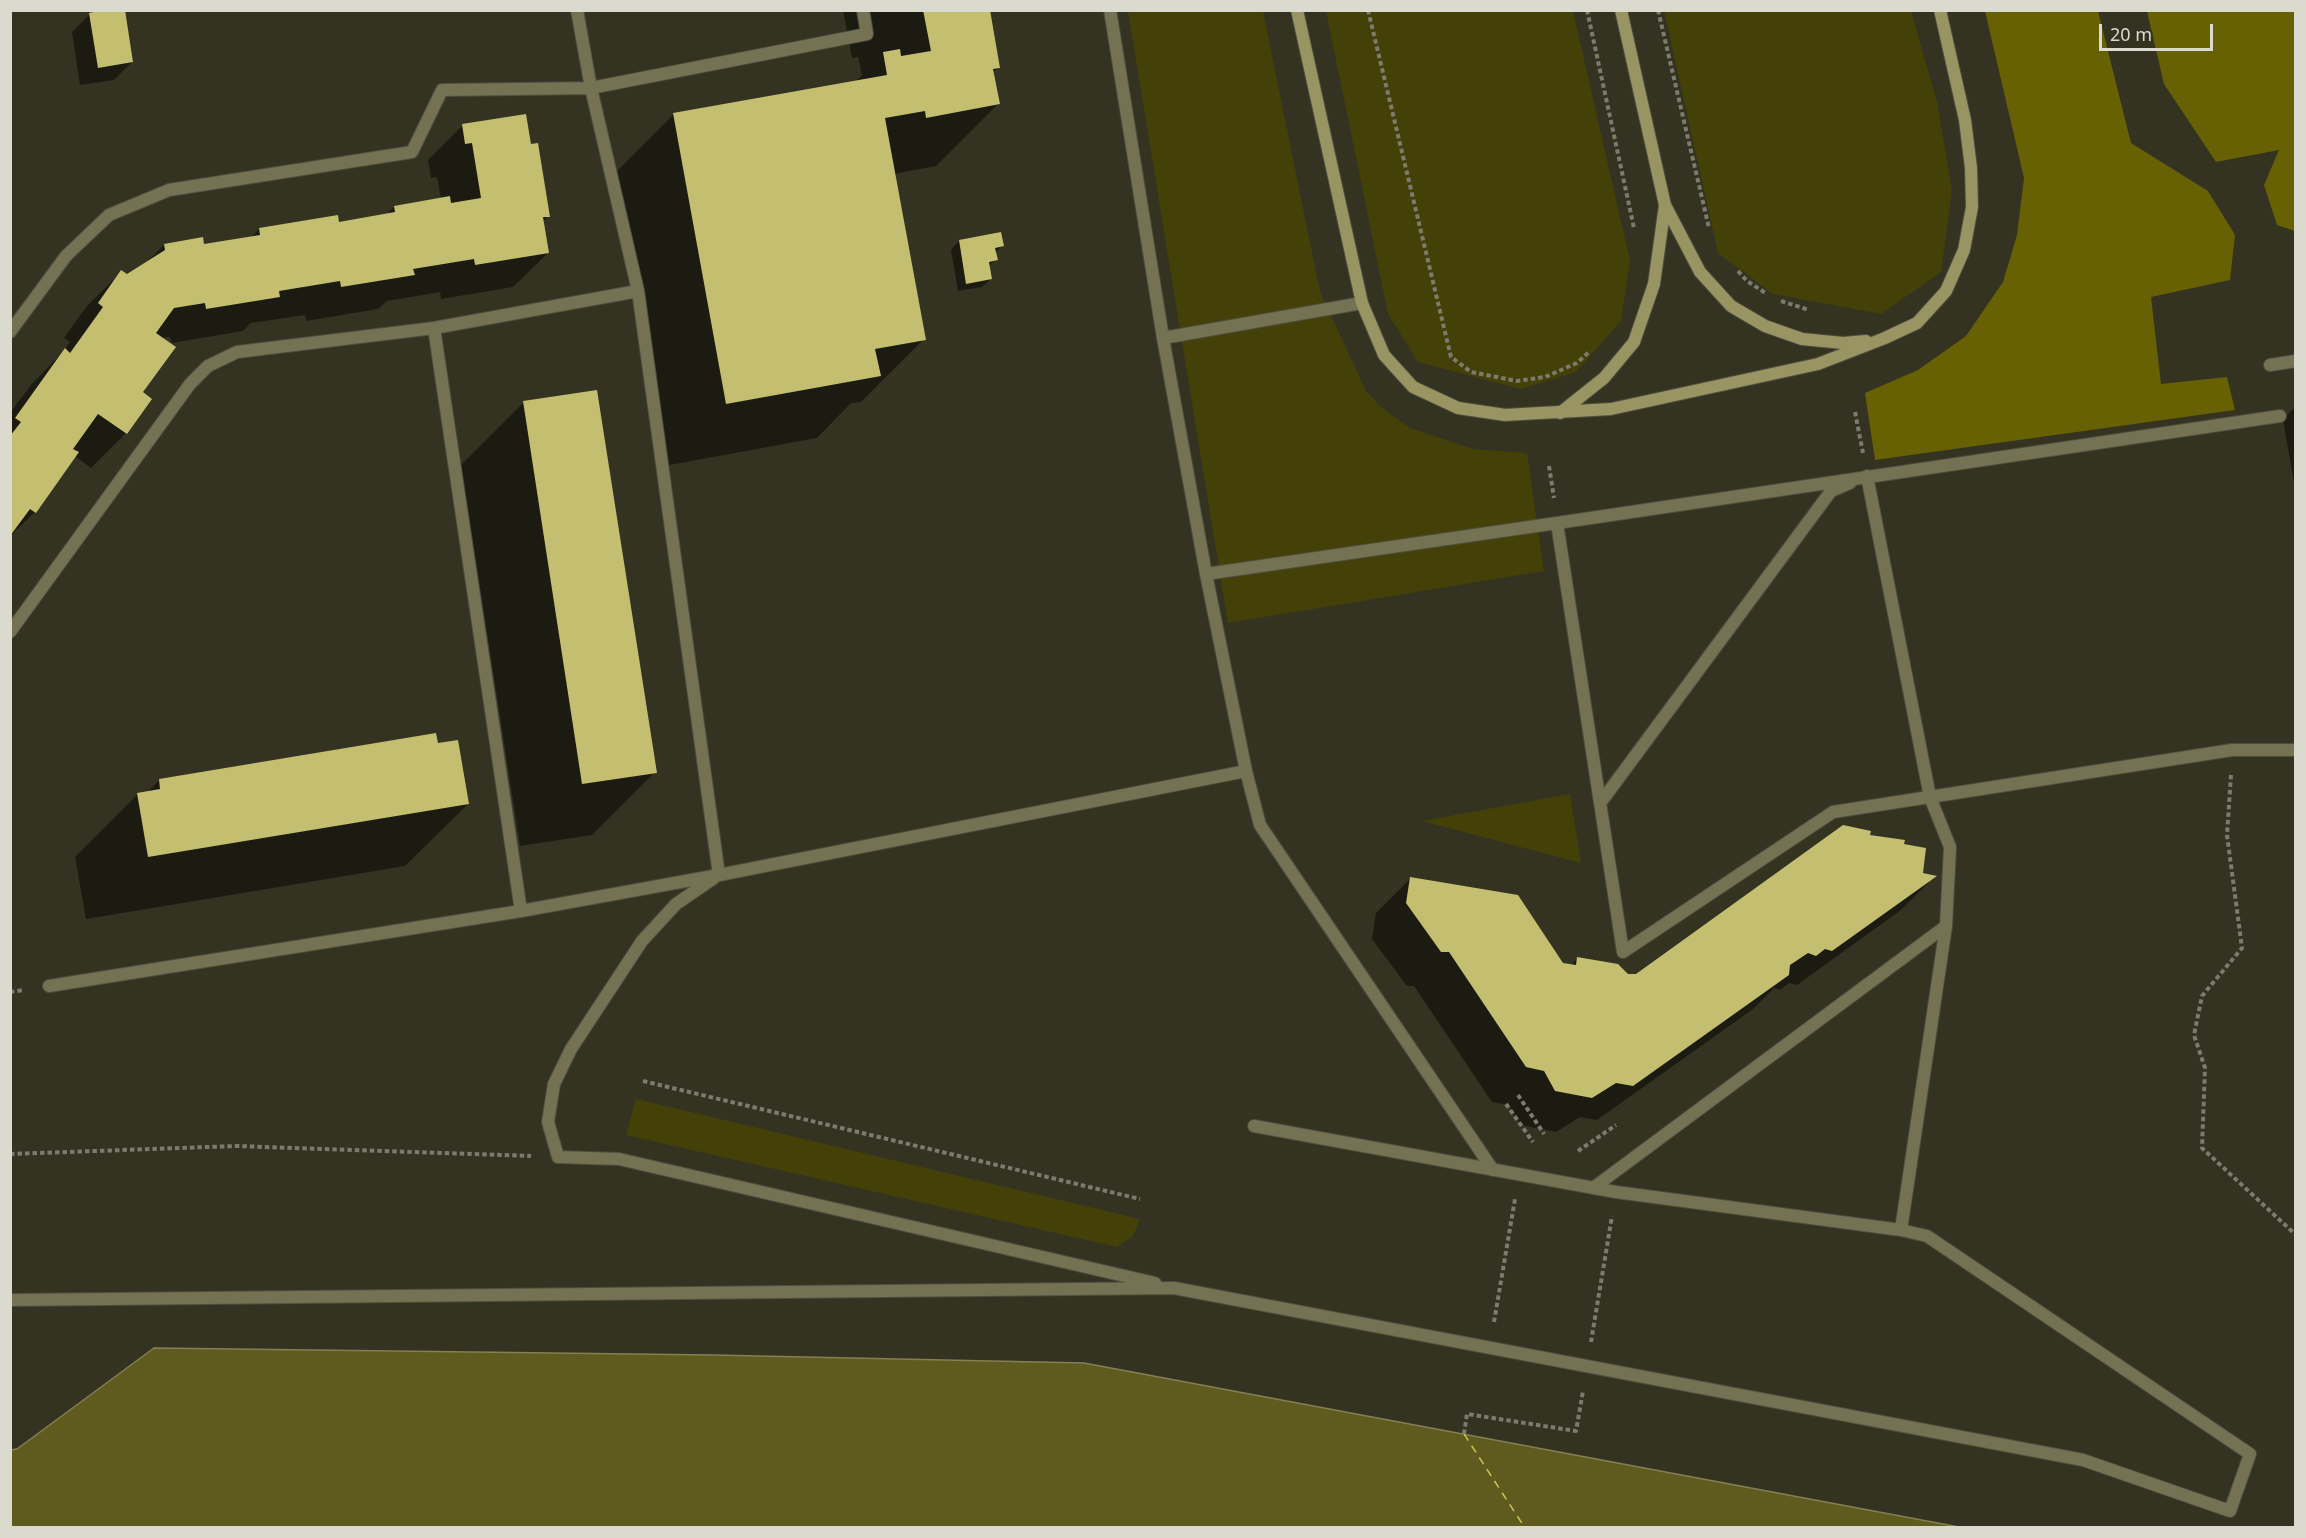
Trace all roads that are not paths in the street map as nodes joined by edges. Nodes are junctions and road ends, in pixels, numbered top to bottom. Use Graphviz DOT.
graph roads {
  1 [pos="577,10"];
  2 [pos="863,10"];
  3 [pos="1110,10"];
  4 [pos="1296,10"];
  5 [pos="1621,10"];
  6 [pos="1940,10"];
  7 [pos="591,88"];
  8 [pos="1665,205"];
  9 [pos="638,291"];
  10 [pos="1362,303"];
  11 [pos="434,328"];
  12 [pos="10,332"];
  13 [pos="1163,338"];
  14 [pos="1885,338"];
  15 [pos="2295,361"];
  16 [pos="2270,365"];
  17 [pos="1560,413"];
  18 [pos="2280,416"];
  19 [pos="1867,476"];
  20 [pos="1557,523"];
  21 [pos="1206,573"];
  22 [pos="10,632"];
  23 [pos="2295,750"];
  24 [pos="1246,771"];
  25 [pos="1930,796"];
  26 [pos="1602,802"];
  27 [pos="719,875"];
  28 [pos="521,911"];
  29 [pos="1946,926"];
  30 [pos="49,986"];
  31 [pos="1254,1126"];
  32 [pos="1493,1170"];
  33 [pos="1593,1188"];
  34 [pos="1901,1230"];
  35 [pos="1174,1288"];
  36 [pos="10,1300"];
  1 -- 7 [label="lane"];
  2 -- 7 [label="lane"];
  3 -- 13 [label="lane"];
  4 -- 10 [label="street"];
  5 -- 8 [label="street"];
  6 -- 14 [label="street"];
  7 -- 9 [label="lane"];
  7 -- 12 [label="lane"];
  8 -- 14 [label="street"];
  8 -- 17 [label="street"];
  9 -- 11 [label="lane"];
  9 -- 27 [label="lane"];
  10 -- 13 [label="lane"];
  10 -- 17 [label="street"];
  11 -- 22 [label="lane"];
  11 -- 28 [label="lane"];
  13 -- 21 [label="lane"];
  14 -- 17 [label="street"];
  15 -- 16 [label="lane"];
  18 -- 19 [label="lane"];
  19 -- 20 [label="lane"];
  19 -- 25 [label="lane"];
  19 -- 26 [label="lane"];
  20 -- 21 [label="lane"];
  20 -- 26 [label="lane"];
  21 -- 24 [label="lane"];
  23 -- 25 [label="lane"];
  24 -- 27 [label="lane"];
  24 -- 32 [label="lane"];
  25 -- 26 [label="lane"];
  25 -- 29 [label="lane"];
  27 -- 28 [label="lane"];
  27 -- 35 [label="lane"];
  28 -- 30 [label="lane"];
  29 -- 33 [label="lane"];
  29 -- 34 [label="lane"];
  31 -- 32 [label="lane"];
  32 -- 33 [label="lane"];
  33 -- 34 [label="lane"];
  34 -- 35 [label="lane"];
  35 -- 36 [label="lane"];
}
